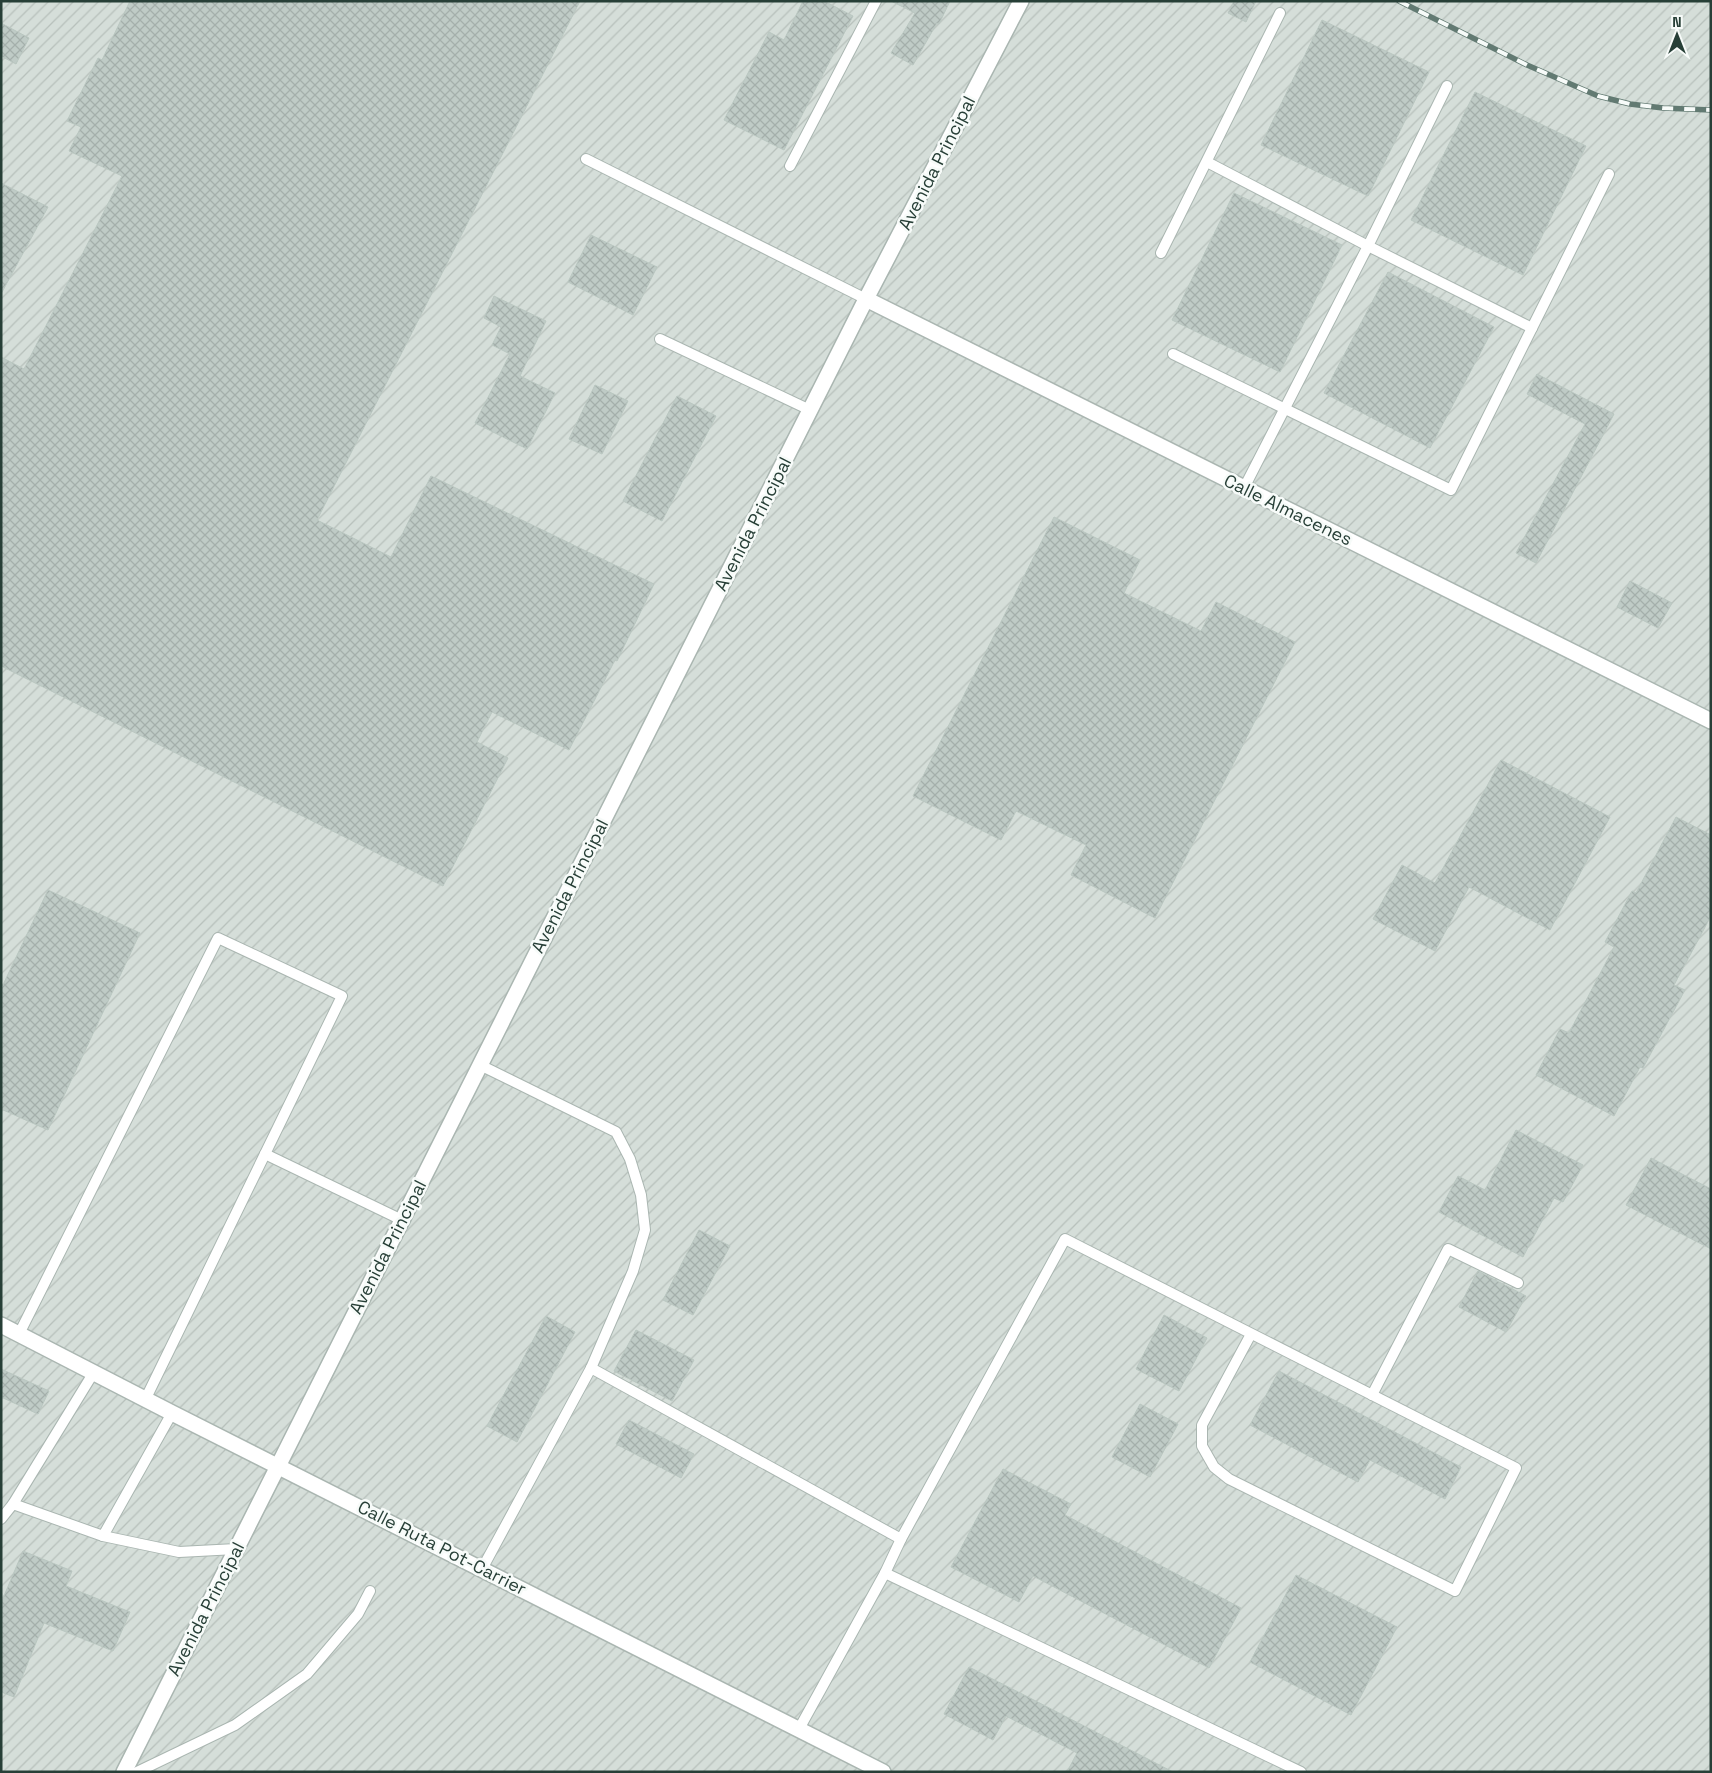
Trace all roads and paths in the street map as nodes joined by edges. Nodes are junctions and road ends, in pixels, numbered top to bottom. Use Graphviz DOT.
graph roads {
  1 [pos="876,1"];
  2 [pos="1021,1"];
  3 [pos="1280,12"];
  4 [pos="1448,86"];
  5 [pos="586,159"];
  6 [pos="1207,162"];
  7 [pos="790,166"];
  8 [pos="1609,174"];
  9 [pos="1368,246"];
  10 [pos="1161,253"];
  11 [pos="866,299"];
  12 [pos="1532,328"];
  13 [pos="660,339"];
  14 [pos="1173,354"];
  15 [pos="1285,408"];
  16 [pos="810,410"];
  17 [pos="1244,488"];
  18 [pos="1711,720"];
  19 [pos="480,1065"];
  20 [pos="265,1154"];
  21 [pos="402,1220"];
  22 [pos="1518,1283"];
  23 [pos="1,1325"];
  24 [pos="19,1334"];
  25 [pos="1252,1334"];
  26 [pos="591,1368"];
  27 [pos="94,1372"];
  28 [pos="1372,1395"];
  29 [pos="146,1398"];
  30 [pos="172,1413"];
  31 [pos="278,1465"];
  32 [pos="13,1504"];
  33 [pos="1,1519"];
  34 [pos="104,1536"];
  35 [pos="901,1539"];
  36 [pos="236,1549"];
  37 [pos="482,1569"];
  38 [pos="885,1573"];
  39 [pos="370,1591"];
  40 [pos="799,1730"];
  41 [pos="124,1772"];
  42 [pos="137,1772"];
  43 [pos="883,1772"];
  44 [pos="1301,1772"];
  1 -- 7 [label="lane"];
  2 -- 11 [label="street, Avenida Principal"];
  3 -- 6 [label="lane"];
  4 -- 9 [label="lane"];
  5 -- 11 [label="lane"];
  6 -- 9 [label="lane"];
  6 -- 10 [label="lane"];
  8 -- 12 [label="lane"];
  9 -- 12 [label="lane"];
  9 -- 15 [label="lane"];
  11 -- 16 [label="street, Avenida Principal"];
  11 -- 17 [label="street, Calle Almacenes"];
  12 -- 15 [label="lane"];
  13 -- 16 [label="lane"];
  14 -- 15 [label="lane"];
  15 -- 17 [label="lane"];
  16 -- 19 [label="street, Avenida Principal"];
  17 -- 18 [label="street, Calle Almacenes"];
  19 -- 21 [label="street, Avenida Principal"];
  19 -- 26 [label="lane"];
  20 -- 21 [label="lane"];
  20 -- 24 [label="lane"];
  20 -- 29 [label="lane"];
  21 -- 31 [label="street, Avenida Principal"];
  22 -- 28 [label="lane"];
  23 -- 24 [label="street, Calle Ruta Pot-Carrier"];
  24 -- 27 [label="street, Calle Ruta Pot-Carrier"];
  25 -- 28 [label="lane"];
  25 -- 28 [label="lane"];
  25 -- 35 [label="lane"];
  26 -- 35 [label="lane"];
  26 -- 37 [label="lane"];
  27 -- 29 [label="street, Calle Ruta Pot-Carrier"];
  27 -- 32 [label="lane"];
  29 -- 30 [label="street, Calle Ruta Pot-Carrier"];
  30 -- 31 [label="street, Calle Ruta Pot-Carrier"];
  30 -- 34 [label="lane"];
  31 -- 36 [label="street, Avenida Principal"];
  31 -- 37 [label="street, Calle Ruta Pot-Carrier"];
  32 -- 33 [label="lane"];
  32 -- 34 [label="lane"];
  34 -- 36 [label="lane"];
  35 -- 38 [label="lane"];
  36 -- 41 [label="street, Avenida Principal"];
  37 -- 40 [label="street, Calle Ruta Pot-Carrier"];
  38 -- 40 [label="lane"];
  38 -- 44 [label="lane"];
  39 -- 42 [label="lane"];
  40 -- 43 [label="street, Calle Ruta Pot-Carrier"];
}
